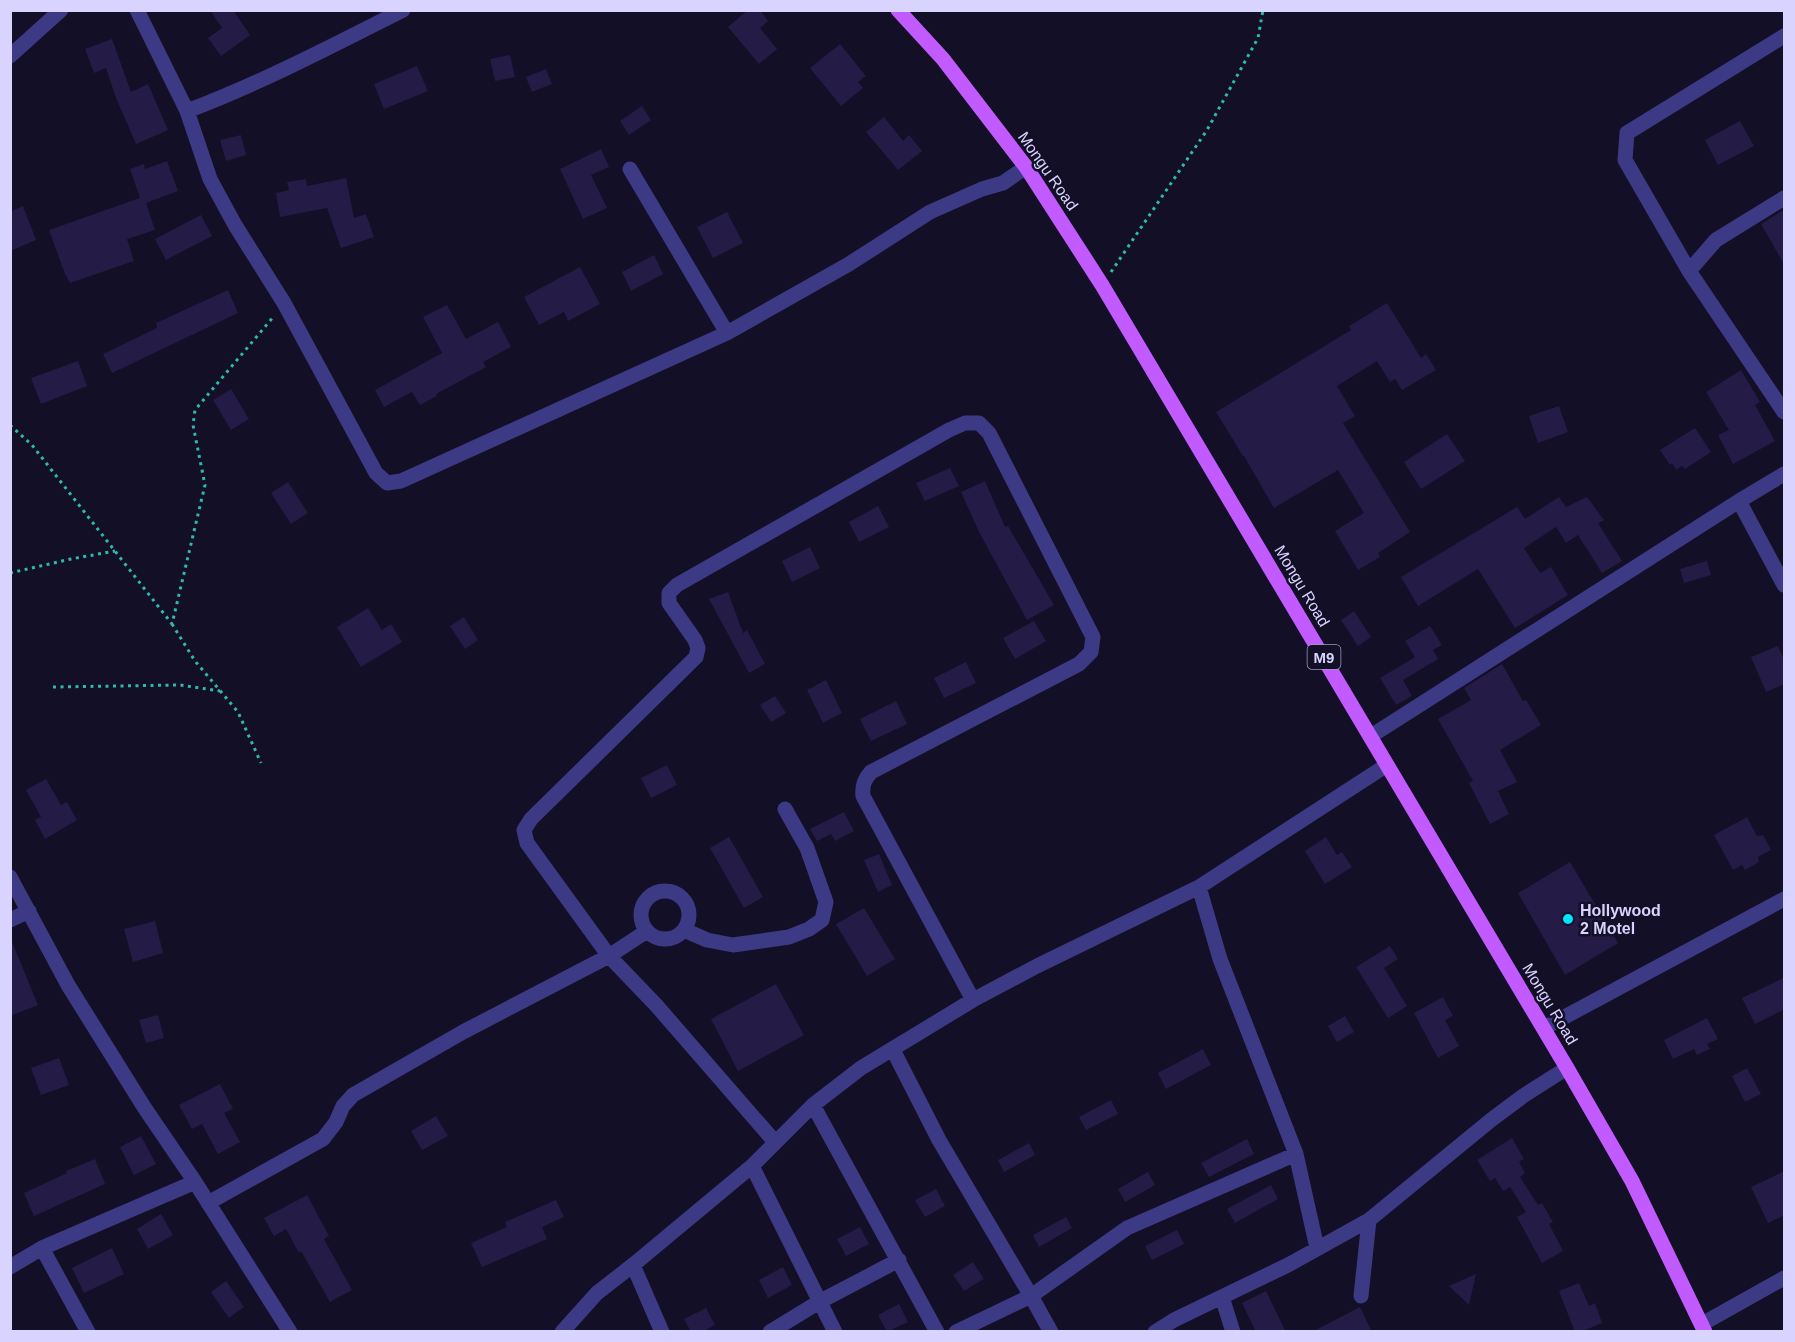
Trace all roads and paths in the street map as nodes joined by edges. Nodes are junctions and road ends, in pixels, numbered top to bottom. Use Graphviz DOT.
graph roads {
  1 [pos="62,10"];
  2 [pos="137,10"];
  3 [pos="403,10"];
  4 [pos="898,10"];
  5 [pos="1263,10"];
  6 [pos="1785,36"];
  7 [pos="10,56"];
  8 [pos="187,111"];
  9 [pos="1026,168"];
  10 [pos="630,169"];
  11 [pos="1785,198"];
  12 [pos="1689,271"];
  13 [pos="1102,285"];
  14 [pos="284,303"];
  15 [pos="727,333"];
  16 [pos="1785,412"];
  17 [pos="10,425"];
  18 [pos="1785,474"];
  19 [pos="1738,501"];
  20 [pos="115,551"];
  21 [pos="10,573"];
  22 [pos="1785,585"];
  23 [pos="172,624"];
  24 [pos="53,687"];
  25 [pos="220,691"];
  26 [pos="1371,736"];
  27 [pos="261,763"];
  28 [pos="1387,765"];
  29 [pos="785,810"];
  30 [pos="10,877"];
  31 [pos="1199,887"];
  32 [pos="1785,899"];
  33 [pos="29,911"];
  34 [pos="10,920"];
  35 [pos="684,930"];
  36 [pos="647,931"];
  37 [pos="609,956"];
  38 [pos="973,1000"];
  39 [pos="1544,1028"];
  40 [pos="893,1050"];
  41 [pos="1567,1068"];
  42 [pos="813,1106"];
  43 [pos="775,1142"];
  44 [pos="1296,1154"];
  45 [pos="752,1166"];
  46 [pos="195,1182"];
  47 [pos="208,1203"];
  48 [pos="1369,1220"];
  49 [pos="42,1248"];
  50 [pos="1317,1248"];
  51 [pos="899,1260"];
  52 [pos="633,1265"];
  53 [pos="10,1267"];
  54 [pos="1785,1278"];
  55 [pos="1031,1296"];
  56 [pos="1361,1296"];
  57 [pos="1222,1297"];
  58 [pos="819,1302"];
  59 [pos="1703,1328"];
  60 [pos="87,1332"];
  61 [pos="290,1332"];
  62 [pos="562,1332"];
  63 [pos="662,1332"];
  64 [pos="770,1332"];
  65 [pos="835,1332"];
  66 [pos="938,1332"];
  67 [pos="956,1332"];
  68 [pos="1051,1332"];
  69 [pos="1155,1332"];
  70 [pos="1233,1332"];
  1 -- 7 [label="street"];
  2 -- 8 [label="street"];
  3 -- 8 [label="street"];
  4 -- 9 [label="main road, Mongu Road / M9"];
  5 -- 13 [label="path"];
  6 -- 12 [label="street"];
  8 -- 14 [label="street"];
  9 -- 13 [label="main road, Mongu Road / M9"];
  9 -- 15 [label="street"];
  10 -- 15 [label="street"];
  11 -- 12 [label="street"];
  12 -- 16 [label="street"];
  13 -- 26 [label="main road, Mongu Road / M9"];
  14 -- 15 [label="street"];
  14 -- 23 [label="path"];
  17 -- 20 [label="path"];
  18 -- 19 [label="street"];
  19 -- 22 [label="street"];
  19 -- 26 [label="street"];
  20 -- 21 [label="path"];
  20 -- 23 [label="path"];
  23 -- 25 [label="path"];
  24 -- 25 [label="path"];
  25 -- 27 [label="path"];
  26 -- 28 [label="main road, Mongu Road / M9"];
  28 -- 31 [label="street"];
  28 -- 39 [label="main road, Mongu Road / M9"];
  29 -- 35 [label="street"];
  30 -- 33 [label="street"];
  31 -- 38 [label="street"];
  31 -- 44 [label="street"];
  32 -- 39 [label="street"];
  33 -- 34 [label="street"];
  33 -- 46 [label="street"];
  35 -- 36 [label="street"];
  35 -- 36 [label="street"];
  36 -- 37 [label="street"];
  37 -- 38 [label="street"];
  37 -- 43 [label="street"];
  37 -- 47 [label="street"];
  38 -- 40 [label="street"];
  39 -- 41 [label="main road, Mongu Road / M9"];
  40 -- 42 [label="street"];
  40 -- 55 [label="street"];
  41 -- 48 [label="street"];
  41 -- 59 [label="main road, Mongu Road / M9"];
  42 -- 43 [label="street"];
  42 -- 51 [label="street"];
  43 -- 45 [label="street"];
  44 -- 50 [label="street"];
  44 -- 55 [label="street"];
  45 -- 52 [label="street"];
  45 -- 58 [label="street"];
  46 -- 47 [label="street"];
  46 -- 49 [label="street"];
  47 -- 61 [label="street"];
  48 -- 50 [label="street"];
  48 -- 56 [label="street"];
  49 -- 53 [label="street"];
  49 -- 60 [label="street"];
  50 -- 57 [label="street"];
  51 -- 58 [label="street"];
  51 -- 66 [label="street"];
  52 -- 62 [label="street"];
  52 -- 63 [label="street"];
  54 -- 59 [label="street"];
  55 -- 67 [label="street"];
  55 -- 68 [label="street"];
  57 -- 69 [label="street"];
  57 -- 70 [label="street"];
  58 -- 64 [label="street"];
  58 -- 65 [label="street"];
}
